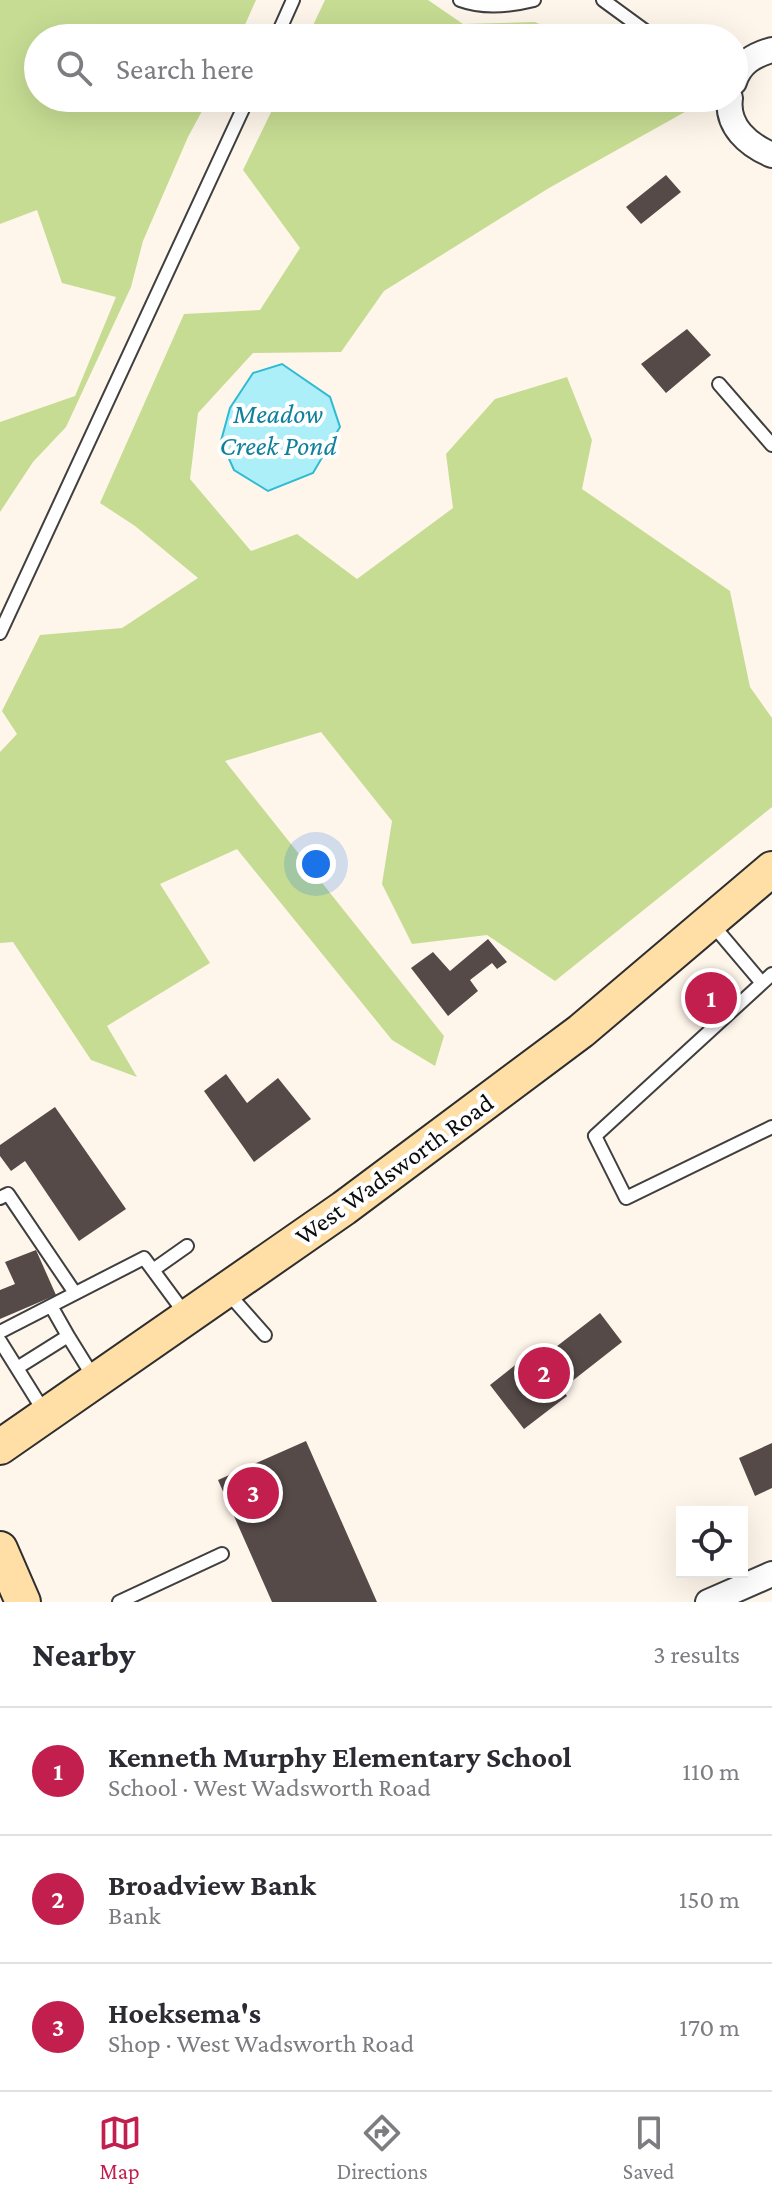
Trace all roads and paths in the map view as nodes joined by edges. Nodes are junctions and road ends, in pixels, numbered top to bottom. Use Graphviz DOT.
graph roads {
  1 [pos="293,0"];
  2 [pos="460,0"];
  3 [pos="534,0"];
  4 [pos="603,0"];
  5 [pos="282,24"];
  6 [pos="636,24"];
  7 [pos="772,50"];
  8 [pos="748,61"];
  9 [pos="242,112"];
  10 [pos="733,112"];
  11 [pos="772,155"];
  12 [pos="719,384"];
  13 [pos="772,445"];
  14 [pos="0,633"];
  15 [pos="772,869"];
  16 [pos="710,922"];
  17 [pos="767,978"];
  18 [pos="772,1127"];
  19 [pos="0,1198"];
  20 [pos="187,1246"];
  21 [pos="153,1270"];
  22 [pos="225,1291"];
  23 [pos="75,1293"];
  24 [pos="51,1306"];
  25 [pos="187,1317"];
  26 [pos="7,1324"];
  27 [pos="265,1335"];
  28 [pos="68,1336"];
  29 [pos="0,1341"];
  30 [pos="17,1368"];
  31 [pos="95,1380"];
  32 [pos="46,1414"];
  33 [pos="0,1447"];
  34 [pos="0,1549"];
  35 [pos="222,1554"];
  36 [pos="772,1574"];
  37 [pos="23,1602"];
  38 [pos="119,1602"];
  39 [pos="708,1602"];
  1 -- 5 [label="lane"];
  2 -- 3 [label="lane"];
  4 -- 6 [label="lane"];
  7 -- 8 [label="street"];
  9 -- 14 [label="lane"];
  10 -- 11 [label="street"];
  12 -- 13 [label="lane"];
  15 -- 16 [label="main road, West Wadsworth Road"];
  16 -- 17 [label="lane"];
  16 -- 22 [label="main road, West Wadsworth Road"];
  17 -- 18 [label="lane"];
  19 -- 23 [label="lane"];
  20 -- 21 [label="lane"];
  21 -- 23 [label="lane"];
  21 -- 25 [label="lane"];
  22 -- 25 [label="main road, West Wadsworth Road"];
  22 -- 27 [label="lane"];
  23 -- 24 [label="lane"];
  24 -- 26 [label="lane"];
  24 -- 28 [label="lane"];
  25 -- 31 [label="main road, West Wadsworth Road"];
  28 -- 30 [label="lane"];
  28 -- 31 [label="lane"];
  29 -- 30 [label="lane"];
  30 -- 32 [label="lane"];
  31 -- 32 [label="main road, West Wadsworth Road"];
  32 -- 33 [label="main road, West Wadsworth Road"];
  34 -- 37 [label="main road"];
  35 -- 38 [label="lane"];
  36 -- 39 [label="street"];
}
